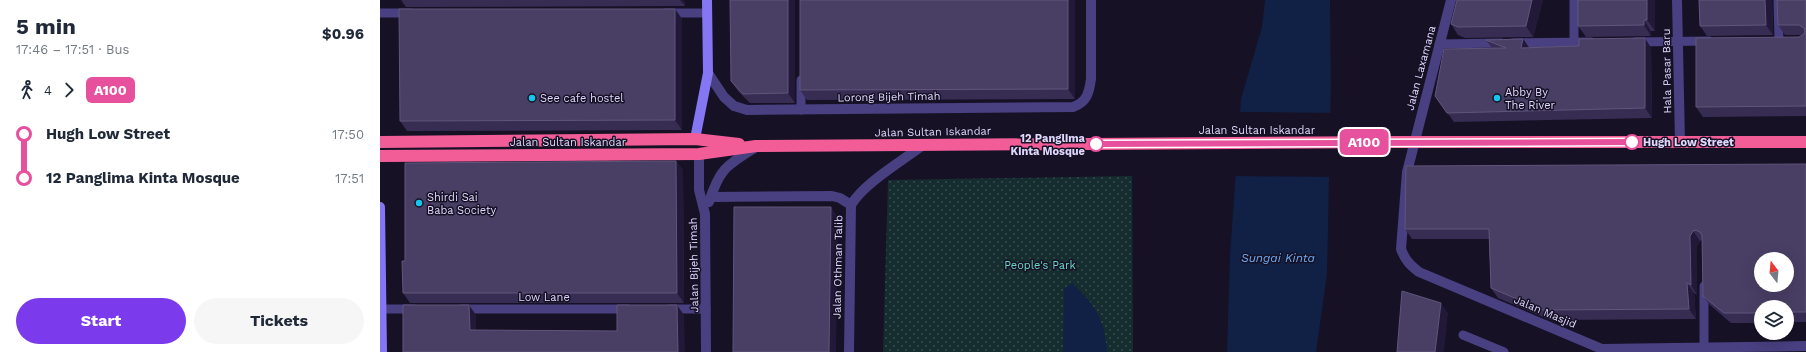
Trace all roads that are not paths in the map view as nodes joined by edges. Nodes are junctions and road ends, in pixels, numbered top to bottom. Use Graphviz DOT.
graph roads {
  1 [pos="707,0"];
  2 [pos="1091,0"];
  3 [pos="1451,0"];
  4 [pos="1574,0"];
  5 [pos="1677,0"];
  6 [pos="1778,0"];
  7 [pos="707,12"];
  8 [pos="380,13"];
  9 [pos="422,13"];
  10 [pos="652,13"];
  11 [pos="1678,41"];
  12 [pos="1717,41"];
  13 [pos="1779,41"];
  14 [pos="1574,42"];
  15 [pos="1598,42"];
  16 [pos="1622,42"];
  17 [pos="1440,44"];
  18 [pos="801,71"];
  19 [pos="708,73"];
  20 [pos="801,110"];
  21 [pos="695,139"];
  22 [pos="380,142"];
  23 [pos="1414,142"];
  24 [pos="1680,142"];
  25 [pos="1806,142"];
  26 [pos="923,145"];
  27 [pos="756,146"];
  28 [pos="699,154"];
  29 [pos="380,156"];
  30 [pos="711,197"];
  31 [pos="851,206"];
  32 [pos="380,207"];
  33 [pos="706,214"];
  34 [pos="1703,278"];
  35 [pos="380,286"];
  36 [pos="381,309"];
  37 [pos="422,309"];
  38 [pos="454,309"];
  39 [pos="635,309"];
  40 [pos="659,309"];
  41 [pos="706,309"];
  42 [pos="1463,335"];
  43 [pos="1806,346"];
  44 [pos="1704,347"];
  45 [pos="1602,350"];
  46 [pos="382,352"];
  47 [pos="706,352"];
  48 [pos="849,352"];
  49 [pos="1504,352"];
  1 -- 7 [label="main road"];
  2 -- 20 [label="street, Lorong Bijeh Timah"];
  3 -- 17 [label="street, Jalan Laxamana"];
  4 -- 14 [label="lane"];
  5 -- 11 [label="street, Hala Pasar Baru"];
  6 -- 13 [label="lane"];
  7 -- 10 [label="lane"];
  7 -- 19 [label="main road"];
  8 -- 9 [label="lane"];
  11 -- 12 [label="lane"];
  11 -- 16 [label="lane"];
  11 -- 24 [label="street, Hala Pasar Baru"];
  14 -- 15 [label="lane"];
  14 -- 17 [label="lane"];
  17 -- 23 [label="street, Jalan Laxamana"];
  18 -- 20 [label="lane"];
  19 -- 20 [label="street, Lorong Bijeh Timah"];
  19 -- 21 [label="main road"];
  21 -- 22 [label="highway, Jalan Sultan Iskandar"];
  21 -- 27 [label="highway, Jalan Sultan Iskandar"];
  23 -- 24 [label="highway, Jalan Sultan Iskandar"];
  23 -- 26 [label="highway, Jalan Sultan Iskandar"];
  23 -- 45 [label="street, Jalan Masjid"];
  24 -- 25 [label="highway, Jalan Sultan Iskandar"];
  26 -- 27 [label="highway, Jalan Sultan Iskandar"];
  26 -- 31 [label="street, Jalan Othman Talib"];
  27 -- 28 [label="highway, Jalan Sultan Iskandar"];
  27 -- 30 [label="street"];
  28 -- 29 [label="highway, Jalan Sultan Iskandar"];
  28 -- 33 [label="street, Jalan Bijeh Timah"];
  30 -- 31 [label="street"];
  30 -- 33 [label="street"];
  31 -- 48 [label="street, Jalan Othman Talib"];
  32 -- 35 [label="main road"];
  33 -- 41 [label="street, Jalan Bijeh Timah"];
  34 -- 44 [label="lane"];
  35 -- 36 [label="main road"];
  36 -- 37 [label="lane"];
  36 -- 46 [label="main road"];
  38 -- 39 [label="lane, Low Lane"];
  40 -- 41 [label="lane"];
  41 -- 47 [label="street, Jalan Bijeh Timah"];
  42 -- 49 [label="lane"];
  43 -- 44 [label="street, Jalan Masjid"];
  44 -- 45 [label="street, Jalan Masjid"];
}
